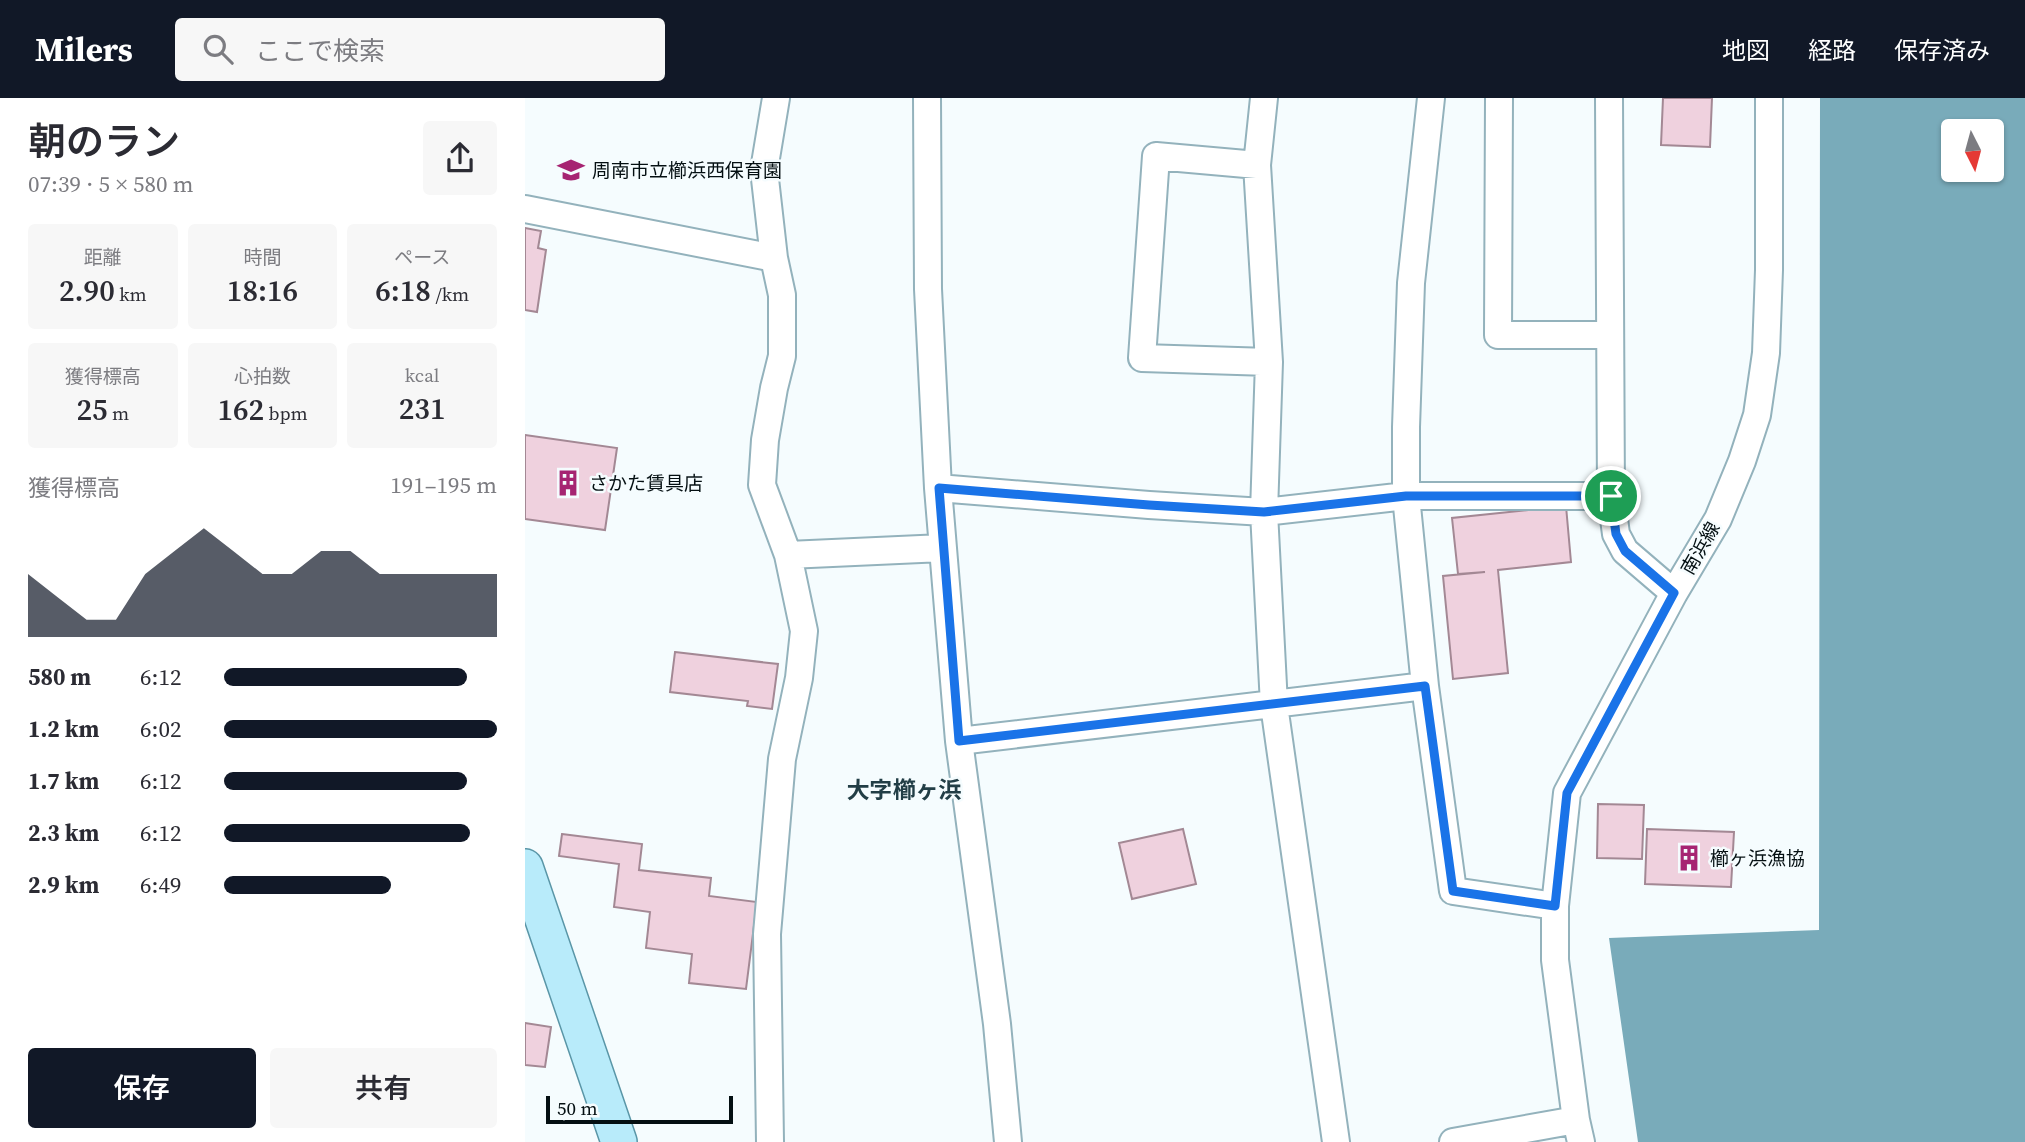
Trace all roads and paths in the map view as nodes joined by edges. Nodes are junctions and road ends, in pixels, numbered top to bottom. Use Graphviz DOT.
graph roads {
  1 [pos="776,98"];
  2 [pos="927,98"];
  3 [pos="1264,98"];
  4 [pos="1431,98"];
  5 [pos="1499,98"];
  6 [pos="1609,98"];
  7 [pos="1769,98"];
  8 [pos="1257,165"];
  9 [pos="525,209"];
  10 [pos="774,258"];
  11 [pos="1610,335"];
  12 [pos="1269,362"];
  13 [pos="939,488"];
  14 [pos="1406,496"];
  15 [pos="1611,496"];
  16 [pos="1264,512"];
  17 [pos="943,548"];
  18 [pos="788,555"];
  19 [pos="1674,593"];
  20 [pos="1425,686"];
  21 [pos="1274,705"];
  22 [pos="959,741"];
  23 [pos="525,867"];
  24 [pos="1555,906"];
  25 [pos="1578,1131"];
  26 [pos="1530,1135"];
  27 [pos="619,1142"];
  28 [pos="769,1142"];
  29 [pos="1008,1142"];
  30 [pos="1336,1142"];
  31 [pos="1454,1142"];
  1 -- 10 [label="street"];
  2 -- 13 [label="street"];
  3 -- 8 [label="street"];
  4 -- 14 [label="street"];
  5 -- 11 [label="street"];
  6 -- 11 [label="street"];
  7 -- 19 [label="street, 南浜線"];
  8 -- 12 [label="street"];
  8 -- 12 [label="street"];
  9 -- 10 [label="street"];
  10 -- 18 [label="street"];
  11 -- 15 [label="street"];
  12 -- 16 [label="street"];
  13 -- 16 [label="street"];
  13 -- 17 [label="street"];
  14 -- 15 [label="street"];
  14 -- 16 [label="street"];
  14 -- 20 [label="street"];
  15 -- 19 [label="street"];
  16 -- 21 [label="street"];
  17 -- 18 [label="street"];
  17 -- 22 [label="street"];
  18 -- 28 [label="street"];
  19 -- 24 [label="street, 南浜線"];
  20 -- 21 [label="street"];
  20 -- 24 [label="street"];
  21 -- 22 [label="street"];
  21 -- 30 [label="street"];
  22 -- 29 [label="street"];
  23 -- 27 [label="main road"];
  24 -- 25 [label="street, 南浜線"];
  25 -- 26 [label="street"];
  26 -- 31 [label="street"];
}
